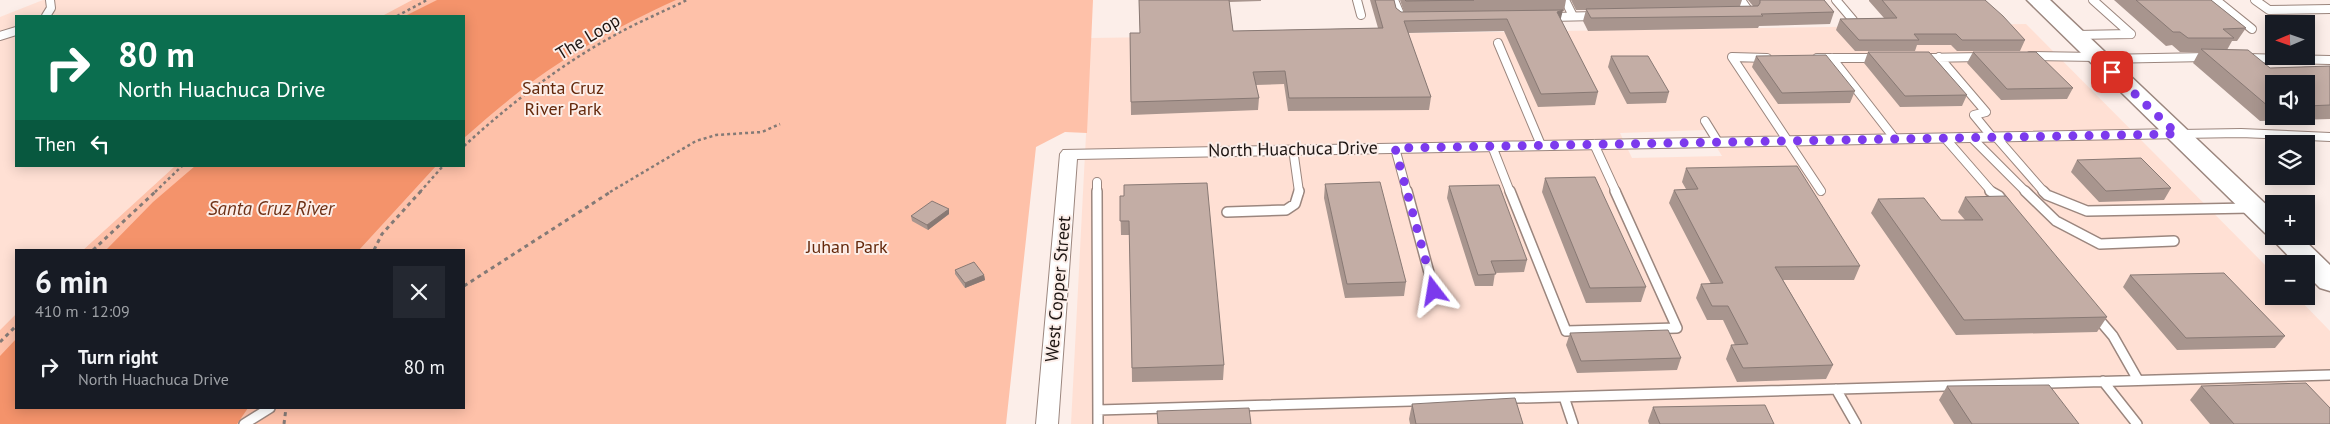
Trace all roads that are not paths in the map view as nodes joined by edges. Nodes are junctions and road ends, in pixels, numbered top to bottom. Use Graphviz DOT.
graph roads {
  1 [pos="50,0"];
  2 [pos="1357,0"];
  3 [pos="1394,0"];
  4 [pos="1565,0"];
  5 [pos="1741,0"];
  6 [pos="1836,0"];
  7 [pos="2038,0"];
  8 [pos="2093,0"];
  9 [pos="2216,0"];
  10 [pos="2255,0"];
  11 [pos="2330,9"];
  12 [pos="1741,14"];
  13 [pos="47,15"];
  14 [pos="1361,15"];
  15 [pos="1573,16"];
  16 [pos="1603,16"];
  17 [pos="1544,17"];
  18 [pos="1410,19"];
  19 [pos="1853,20"];
  20 [pos="2252,29"];
  21 [pos="15,31"];
  22 [pos="2075,35"];
  23 [pos="0,36"];
  24 [pos="1498,43"];
  25 [pos="2020,56"];
  26 [pos="1939,57"];
  27 [pos="1993,57"];
  28 [pos="2213,57"];
  29 [pos="1772,58"];
  30 [pos="1812,58"];
  31 [pos="1832,58"];
  32 [pos="1882,58"];
  33 [pos="1910,58"];
  34 [pos="2098,58"];
  35 [pos="2239,58"];
  36 [pos="2330,60"];
  37 [pos="1986,112"];
  38 [pos="1705,122"];
  39 [pos="2177,134"];
  40 [pos="1970,137"];
  41 [pos="1994,137"];
  42 [pos="1945,138"];
  43 [pos="2330,138"];
  44 [pos="1895,139"];
  45 [pos="1788,140"];
  46 [pos="1718,142"];
  47 [pos="1594,144"];
  48 [pos="1541,145"];
  49 [pos="1492,146"];
  50 [pos="1395,148"];
  51 [pos="1293,149"];
  52 [pos="1069,154"];
  53 [pos="1097,182"];
  54 [pos="1821,191"];
  55 [pos="2254,208"];
  56 [pos="1227,212"];
  57 [pos="2012,212"];
  58 [pos="2265,218"];
  59 [pos="2174,241"];
  60 [pos="2293,245"];
  61 [pos="2330,281"];
  62 [pos="1434,291"];
  63 [pos="2087,304"];
  64 [pos="2330,374"];
  65 [pos="2138,380"];
  66 [pos="2103,381"];
  67 [pos="1836,389"];
  68 [pos="1564,397"];
  69 [pos="268,409"];
  70 [pos="1098,410"];
  71 [pos="244,424"];
  72 [pos="1047,424"];
  73 [pos="1098,424"];
  74 [pos="1573,424"];
  75 [pos="1856,424"];
  76 [pos="2137,424"];
  1 -- 13 [label="lane"];
  2 -- 14 [label="lane"];
  3 -- 18 [label="lane"];
  4 -- 15 [label="lane"];
  5 -- 12 [label="lane"];
  6 -- 19 [label="lane"];
  7 -- 22 [label="main road"];
  8 -- 22 [label="lane"];
  9 -- 20 [label="lane"];
  10 -- 11 [label="lane"];
  15 -- 16 [label="lane"];
  15 -- 17 [label="lane"];
  21 -- 23 [label="lane"];
  22 -- 34 [label="main road"];
  24 -- 48 [label="lane"];
  25 -- 34 [label="lane"];
  26 -- 27 [label="lane"];
  26 -- 33 [label="lane"];
  26 -- 37 [label="lane"];
  28 -- 34 [label="lane"];
  29 -- 45 [label="lane"];
  30 -- 31 [label="lane"];
  31 -- 32 [label="lane"];
  31 -- 44 [label="lane"];
  34 -- 39 [label="main road"];
  35 -- 36 [label="lane"];
  37 -- 41 [label="lane"];
  38 -- 46 [label="lane"];
  39 -- 41 [label="street, North Huachuca Drive"];
  39 -- 43 [label="lane"];
  39 -- 55 [label="main road"];
  40 -- 41 [label="street, North Huachuca Drive"];
  40 -- 42 [label="street, North Huachuca Drive"];
  40 -- 59 [label="lane"];
  41 -- 55 [label="lane"];
  42 -- 44 [label="street, North Huachuca Drive"];
  42 -- 57 [label="lane"];
  44 -- 45 [label="street, North Huachuca Drive"];
  45 -- 46 [label="street, North Huachuca Drive"];
  45 -- 54 [label="lane"];
  46 -- 47 [label="street, North Huachuca Drive"];
  47 -- 48 [label="street, North Huachuca Drive"];
  47 -- 49 [label="lane"];
  48 -- 49 [label="street, North Huachuca Drive"];
  49 -- 50 [label="street, North Huachuca Drive"];
  50 -- 51 [label="street, North Huachuca Drive"];
  50 -- 62 [label="lane"];
  51 -- 52 [label="street, North Huachuca Drive"];
  51 -- 56 [label="lane"];
  52 -- 72 [label="street, West Copper Street"];
  53 -- 70 [label="lane"];
  55 -- 58 [label="main road"];
  60 -- 61 [label="main road"];
  63 -- 65 [label="lane"];
  64 -- 65 [label="lane"];
  65 -- 66 [label="lane"];
  66 -- 67 [label="lane"];
  66 -- 76 [label="lane"];
  67 -- 68 [label="lane"];
  67 -- 75 [label="lane"];
  68 -- 70 [label="lane"];
  68 -- 74 [label="lane"];
  69 -- 71 [label="lane"];
  70 -- 73 [label="lane"];
}
